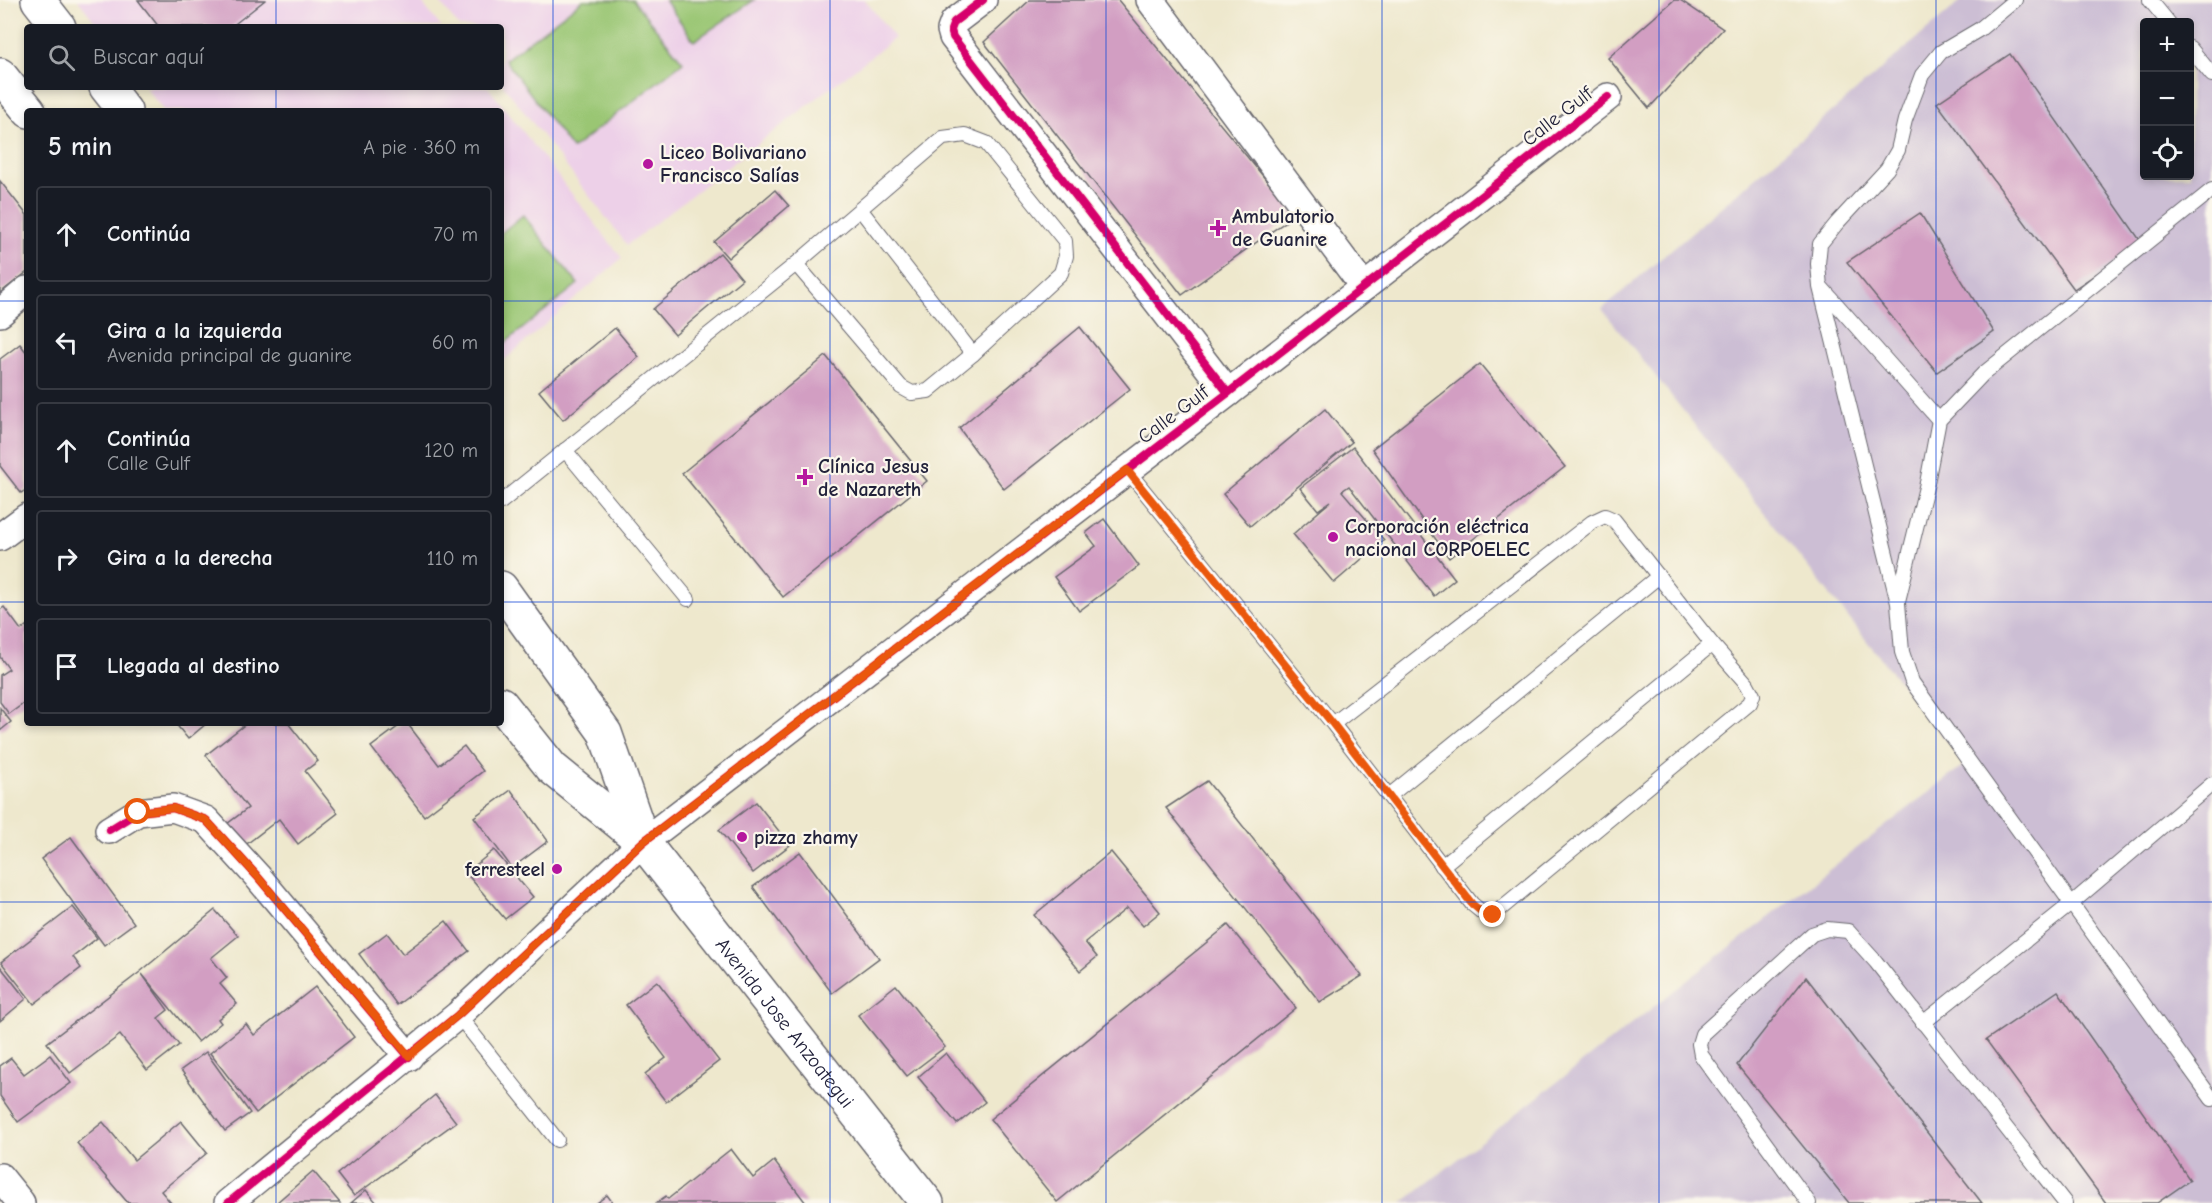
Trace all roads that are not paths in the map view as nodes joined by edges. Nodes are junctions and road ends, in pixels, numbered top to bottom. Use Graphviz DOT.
graph roads {
  1 [pos="38,0"];
  2 [pos="983,0"];
  3 [pos="1150,0"];
  4 [pos="2015,0"];
  5 [pos="2150,0"];
  6 [pos="2166,18"];
  7 [pos="58,24"];
  8 [pos="2194,53"];
  9 [pos="0,75"];
  10 [pos="2212,75"];
  11 [pos="108,90"];
  12 [pos="1608,97"];
  13 [pos="26,108"];
  14 [pos="123,108"];
  15 [pos="2212,190"];
  16 [pos="860,208"];
  17 [pos="796,264"];
  18 [pos="1364,287"];
  19 [pos="1820,287"];
  20 [pos="24,293"];
  21 [pos="0,314"];
  22 [pos="973,354"];
  23 [pos="1228,393"];
  24 [pos="1939,420"];
  25 [pos="565,450"];
  26 [pos="1127,470"];
  27 [pos="504,500"];
  28 [pos="24,519"];
  29 [pos="0,537"];
  30 [pos="1659,576"];
  31 [pos="504,592"];
  32 [pos="688,599"];
  33 [pos="1898,603"];
  34 [pos="1712,644"];
  35 [pos="504,708"];
  36 [pos="1333,724"];
  37 [pos="2212,784"];
  38 [pos="1389,796"];
  39 [pos="109,830"];
  40 [pos="643,842"];
  41 [pos="1442,866"];
  42 [pos="2072,903"];
  43 [pos="458,1015"];
  44 [pos="1923,1023"];
  45 [pos="409,1056"];
  46 [pos="2212,1100"];
  47 [pos="557,1140"];
  48 [pos="0,1178"];
  49 [pos="21,1203"];
  50 [pos="228,1203"];
  51 [pos="927,1203"];
  52 [pos="1809,1203"];
  53 [pos="2065,1203"];
  1 -- 7 [label="street"];
  2 -- 23 [label="street"];
  3 -- 18 [label="street"];
  4 -- 19 [label="lane"];
  5 -- 6 [label="lane"];
  8 -- 10 [label="lane"];
  9 -- 13 [label="street"];
  11 -- 14 [label="street"];
  12 -- 18 [label="street, Calle Gulf"];
  15 -- 24 [label="lane"];
  16 -- 17 [label="lane"];
  16 -- 22 [label="lane"];
  16 -- 22 [label="lane"];
  17 -- 22 [label="lane"];
  17 -- 25 [label="lane"];
  18 -- 23 [label="street, Calle Gulf"];
  19 -- 24 [label="lane"];
  19 -- 33 [label="lane"];
  20 -- 21 [label="street"];
  23 -- 26 [label="street, Calle Gulf"];
  24 -- 33 [label="lane"];
  25 -- 27 [label="lane"];
  25 -- 32 [label="lane"];
  26 -- 36 [label="lane"];
  26 -- 40 [label="street, Calle Gulf"];
  28 -- 29 [label="street"];
  30 -- 34 [label="lane"];
  30 -- 36 [label="lane"];
  30 -- 38 [label="lane"];
  31 -- 40 [label="street"];
  33 -- 42 [label="lane"];
  34 -- 41 [label="lane"];
  34 -- 41 [label="lane"];
  35 -- 40 [label="street"];
  36 -- 38 [label="lane"];
  37 -- 42 [label="lane"];
  38 -- 41 [label="lane"];
  39 -- 45 [label="street"];
  40 -- 43 [label="street, Calle Gulf"];
  40 -- 51 [label="street, Avenida Jose Anzoategui"];
  42 -- 44 [label="lane"];
  42 -- 46 [label="lane"];
  43 -- 45 [label="street, Calle Gulf"];
  43 -- 47 [label="lane"];
  44 -- 52 [label="lane"];
  44 -- 53 [label="lane"];
  45 -- 50 [label="street, Calle Gulf"];
  48 -- 49 [label="street"];
}
